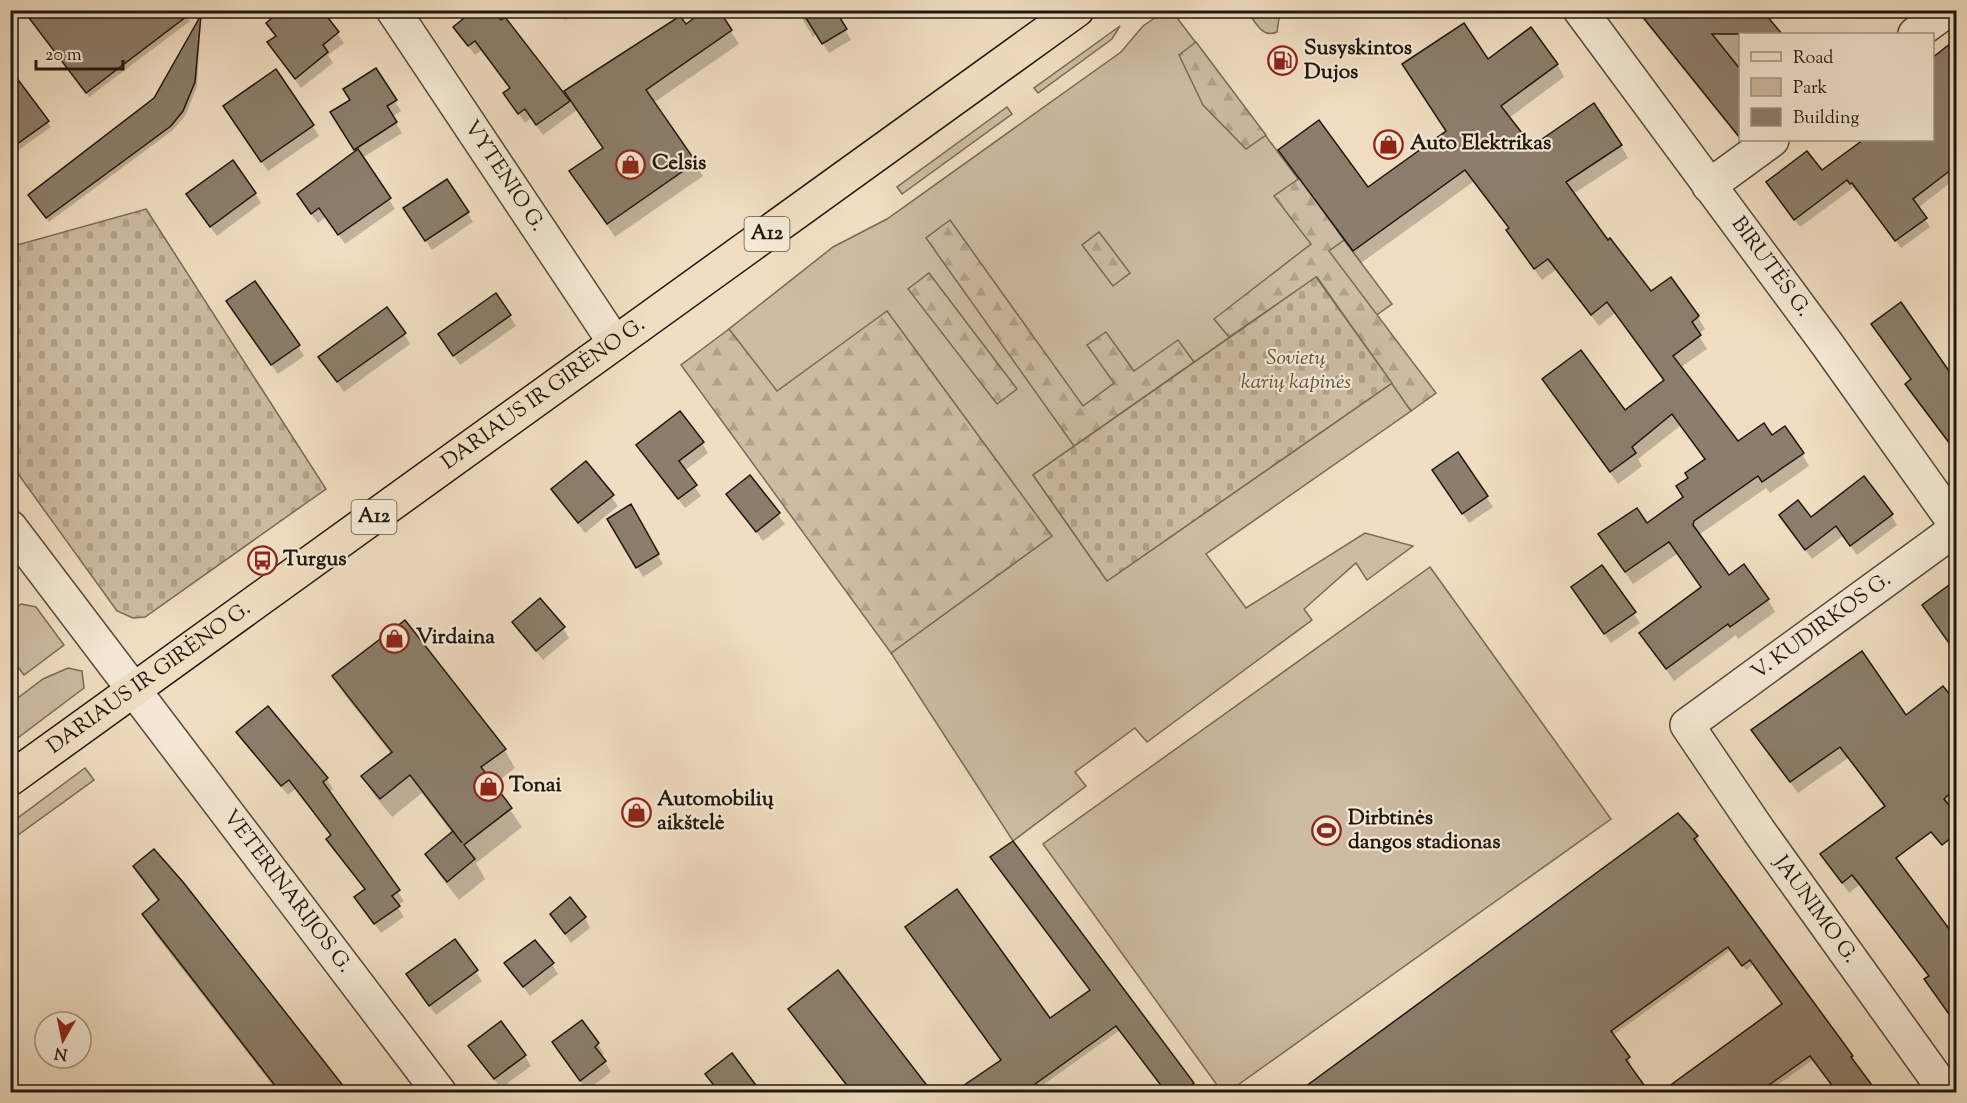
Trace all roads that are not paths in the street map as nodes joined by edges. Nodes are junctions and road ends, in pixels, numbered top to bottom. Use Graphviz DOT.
graph roads {
  1 [pos="393,10"];
  2 [pos="1077,10"];
  3 [pos="1580,10"];
  4 [pos="1948,10"];
  5 [pos="1916,33"];
  6 [pos="1771,141"];
  7 [pos="1709,186"];
  8 [pos="615,342"];
  9 [pos="10,527"];
  10 [pos="1956,527"];
  11 [pos="133,691"];
  12 [pos="1687,725"];
  13 [pos="10,779"];
  14 [pos="439,1092"];
  15 [pos="1946,1092"];
  1 -- 8 [label="street, VYTENIO G."];
  2 -- 8 [label="highway, DARIAUS IR GIRĖNO G. / A12"];
  3 -- 7 [label="street, BIRUTĖS G."];
  4 -- 5 [label="street"];
  6 -- 7 [label="street"];
  7 -- 10 [label="street, BIRUTĖS G."];
  8 -- 11 [label="highway, DARIAUS IR GIRĖNO G. / A12"];
  9 -- 11 [label="street, VETERINARIJOS G."];
  10 -- 12 [label="street, V. KUDIRKOS G."];
  11 -- 13 [label="highway, DARIAUS IR GIRĖNO G. / A12"];
  11 -- 14 [label="street, VETERINARIJOS G."];
  12 -- 15 [label="street, JAUNIMO G."];
}
